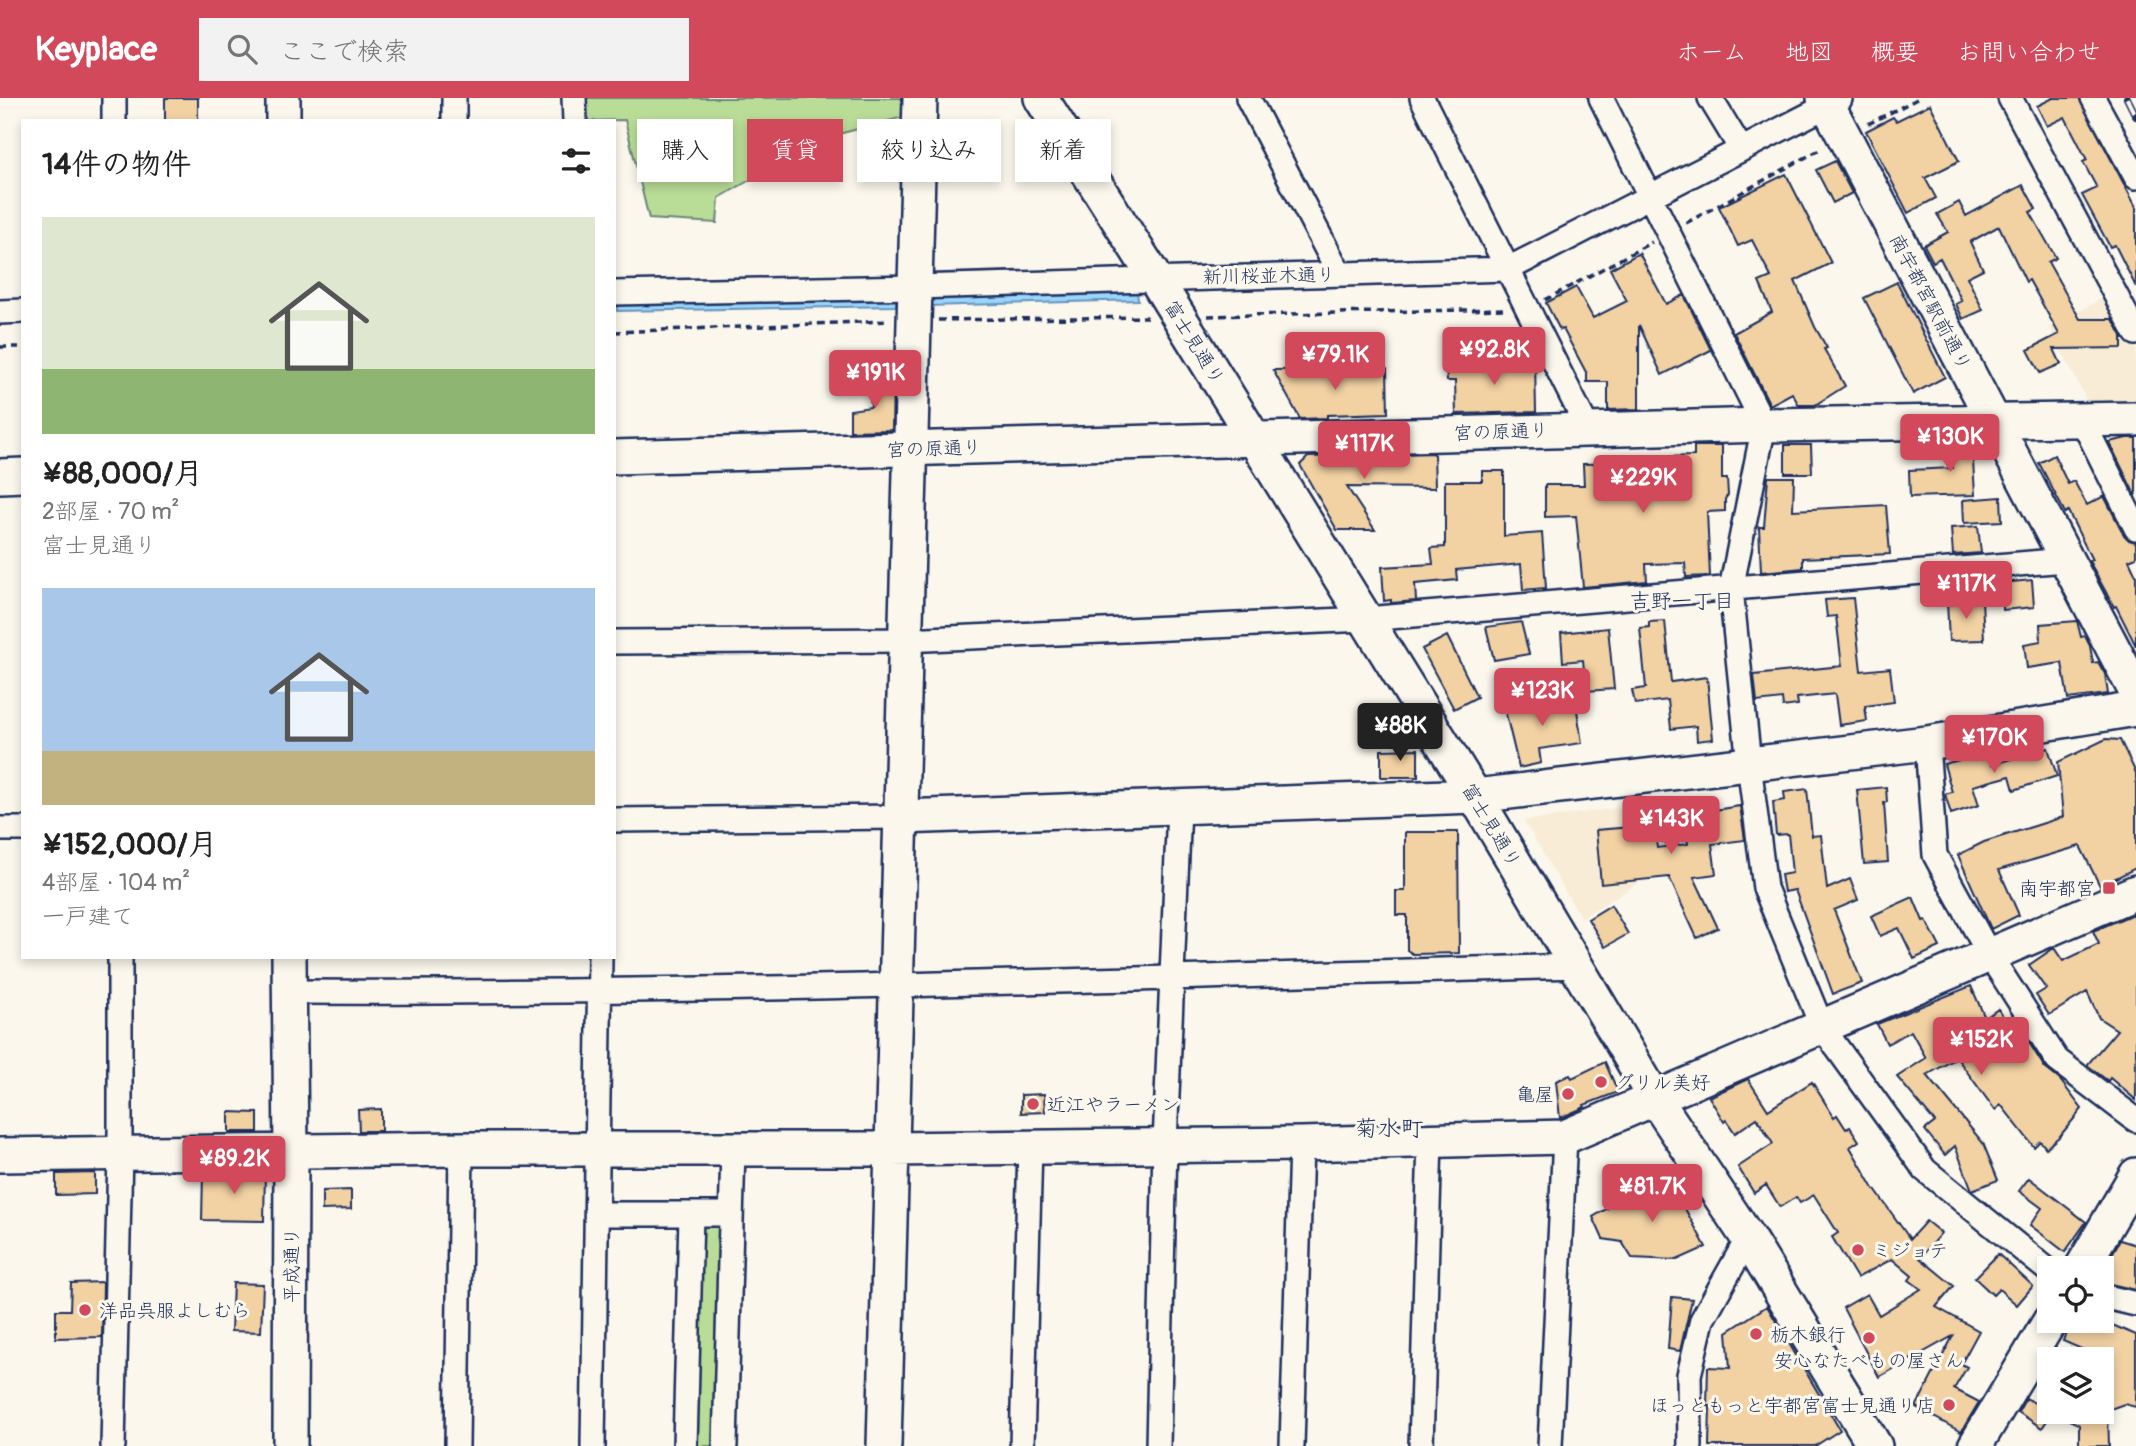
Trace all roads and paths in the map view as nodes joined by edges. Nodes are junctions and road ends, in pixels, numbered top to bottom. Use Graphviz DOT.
graph roads {
  1 [pos="114,98"];
  2 [pos="283,98"];
  3 [pos="454,98"];
  4 [pos="574,98"];
  5 [pos="920,98"];
  6 [pos="1041,98"];
  7 [pos="1248,98"];
  8 [pos="1422,98"];
  9 [pos="1601,98"];
  10 [pos="1710,98"];
  11 [pos="2010,98"];
  12 [pos="2093,98"];
  13 [pos="1831,100"];
  14 [pos="114,119"];
  15 [pos="283,119"];
  16 [pos="454,119"];
  17 [pos="575,119"];
  18 [pos="1741,149"];
  19 [pos="2136,177"];
  20 [pos="1651,195"];
  21 [pos="1508,269"];
  22 [pos="1339,273"];
  23 [pos="1156,278"];
  24 [pos="915,287"];
  25 [pos="616,293"];
  26 [pos="21,311"];
  27 [pos="0,312"];
  28 [pos="2136,333"];
  29 [pos="0,347"];
  30 [pos="21,347"];
  31 [pos="2136,419"];
  32 [pos="2082,420"];
  33 [pos="1994,421"];
  34 [pos="1764,425"];
  35 [pos="1588,429"];
  36 [pos="1254,438"];
  37 [pos="910,449"];
  38 [pos="616,457"];
  39 [pos="21,475"];
  40 [pos="0,476"];
  41 [pos="2136,528"];
  42 [pos="2066,560"];
  43 [pos="1731,589"];
  44 [pos="1366,618"];
  45 [pos="905,639"];
  46 [pos="616,642"];
  47 [pos="2136,692"];
  48 [pos="2136,709"];
  49 [pos="1927,743"];
  50 [pos="1749,764"];
  51 [pos="1475,796"];
  52 [pos="1179,807"];
  53 [pos="901,817"];
  54 [pos="616,820"];
  55 [pos="0,829"];
  56 [pos="21,829"];
  57 [pos="2136,892"];
  58 [pos="1990,956"];
  59 [pos="120,959"];
  60 [pos="289,959"];
  61 [pos="600,959"];
  62 [pos="1577,966"];
  63 [pos="1171,977"];
  64 [pos="896,986"];
  65 [pos="600,991"];
  66 [pos="289,992"];
  67 [pos="1822,1027"];
  68 [pos="1654,1097"];
  69 [pos="2136,1120"];
  70 [pos="1565,1137"];
  71 [pos="1430,1140"];
  72 [pos="1165,1144"];
  73 [pos="1301,1144"];
  74 [pos="1030,1146"];
  75 [pos="461,1149"];
  76 [pos="598,1149"];
  77 [pos="733,1149"];
  78 [pos="892,1149"];
  79 [pos="291,1152"];
  80 [pos="120,1153"];
  81 [pos="0,1155"];
  82 [pos="2136,1175"];
  83 [pos="597,1214"];
  84 [pos="691,1214"];
  85 [pos="731,1214"];
  86 [pos="1748,1238"];
  87 [pos="2089,1256"];
  88 [pos="2037,1261"];
  89 [pos="2114,1299"];
  90 [pos="2136,1304"];
  91 [pos="2043,1333"];
  92 [pos="113,1446"];
  93 [pos="290,1446"];
  94 [pos="457,1446"];
  95 [pos="593,1446"];
  96 [pos="685,1446"];
  97 [pos="725,1446"];
  98 [pos="884,1446"];
  99 [pos="1021,1446"];
  100 [pos="1158,1446"];
  101 [pos="1292,1446"];
  102 [pos="1420,1446"];
  103 [pos="1550,1446"];
  104 [pos="1690,1446"];
  105 [pos="1875,1446"];
  106 [pos="1975,1446"];
  1 -- 14 [label="street"];
  2 -- 15 [label="street"];
  3 -- 16 [label="street"];
  4 -- 17 [label="street"];
  5 -- 24 [label="street"];
  6 -- 23 [label="street, 富士見通り"];
  7 -- 22 [label="street"];
  8 -- 21 [label="street"];
  9 -- 20 [label="street"];
  10 -- 18 [label="street"];
  11 -- 28 [label="street"];
  12 -- 19 [label="street"];
  13 -- 18 [label="street, 新川桜並木通り"];
  13 -- 33 [label="street, 南宇都宮駅前通り"];
  18 -- 20 [label="street, 新川桜並木通り"];
  20 -- 21 [label="street, 新川桜並木通り"];
  20 -- 34 [label="street"];
  21 -- 22 [label="street, 新川桜並木通り"];
  21 -- 35 [label="street"];
  22 -- 23 [label="street, 新川桜並木通り"];
  23 -- 24 [label="street, 新川桜並木通り"];
  23 -- 36 [label="street, 富士見通り"];
  24 -- 25 [label="street, 新川桜並木通り"];
  24 -- 37 [label="street"];
  26 -- 27 [label="street"];
  29 -- 30 [label="path"];
  31 -- 32 [label="street, 宮の原通り"];
  32 -- 33 [label="street, 宮の原通り"];
  32 -- 41 [label="street"];
  33 -- 34 [label="street, 宮の原通り"];
  33 -- 42 [label="street, 南宇都宮駅前通り"];
  34 -- 35 [label="street, 宮の原通り"];
  34 -- 43 [label="street"];
  35 -- 36 [label="street, 宮の原通り"];
  36 -- 37 [label="street, 宮の原通り"];
  36 -- 44 [label="street, 富士見通り"];
  37 -- 38 [label="street, 宮の原通り"];
  37 -- 45 [label="street"];
  39 -- 40 [label="street"];
  42 -- 43 [label="street"];
  42 -- 47 [label="street, 南宇都宮駅前通り"];
  43 -- 44 [label="street"];
  43 -- 50 [label="street"];
  44 -- 45 [label="street"];
  44 -- 51 [label="street, 富士見通り"];
  45 -- 46 [label="street"];
  45 -- 53 [label="street"];
  48 -- 49 [label="street"];
  49 -- 50 [label="street"];
  49 -- 58 [label="street"];
  50 -- 51 [label="street"];
  50 -- 67 [label="street"];
  51 -- 52 [label="street"];
  51 -- 62 [label="street, 富士見通り"];
  52 -- 53 [label="street"];
  52 -- 63 [label="street"];
  53 -- 54 [label="street"];
  53 -- 64 [label="street"];
  55 -- 56 [label="street"];
  57 -- 58 [label="street"];
  58 -- 67 [label="street"];
  58 -- 69 [label="street"];
  59 -- 80 [label="street"];
  60 -- 66 [label="street, 平成通り"];
  61 -- 65 [label="street"];
  62 -- 63 [label="street"];
  62 -- 68 [label="street, 富士見通り"];
  63 -- 64 [label="street"];
  63 -- 72 [label="street"];
  64 -- 65 [label="street"];
  64 -- 78 [label="street"];
  65 -- 66 [label="street"];
  65 -- 76 [label="street"];
  66 -- 79 [label="street, 平成通り"];
  67 -- 68 [label="street"];
  67 -- 88 [label="street"];
  68 -- 70 [label="street"];
  68 -- 86 [label="street, 富士見通り"];
  70 -- 71 [label="street"];
  70 -- 103 [label="street"];
  71 -- 73 [label="street"];
  71 -- 102 [label="street"];
  72 -- 73 [label="street"];
  72 -- 74 [label="street"];
  72 -- 100 [label="street"];
  73 -- 101 [label="street"];
  74 -- 78 [label="street"];
  74 -- 99 [label="street"];
  75 -- 76 [label="street"];
  75 -- 79 [label="street"];
  75 -- 94 [label="street"];
  76 -- 77 [label="street"];
  76 -- 83 [label="street"];
  77 -- 78 [label="street"];
  77 -- 85 [label="street"];
  78 -- 98 [label="street"];
  79 -- 80 [label="street"];
  79 -- 93 [label="street, 平成通り"];
  80 -- 81 [label="street"];
  80 -- 92 [label="street"];
  82 -- 87 [label="street"];
  83 -- 84 [label="street"];
  83 -- 95 [label="street"];
  84 -- 85 [label="street"];
  84 -- 96 [label="street"];
  85 -- 97 [label="street"];
  86 -- 104 [label="street"];
  86 -- 105 [label="street, 富士見通り"];
  89 -- 90 [label="street"];
  91 -- 106 [label="street"];
}
